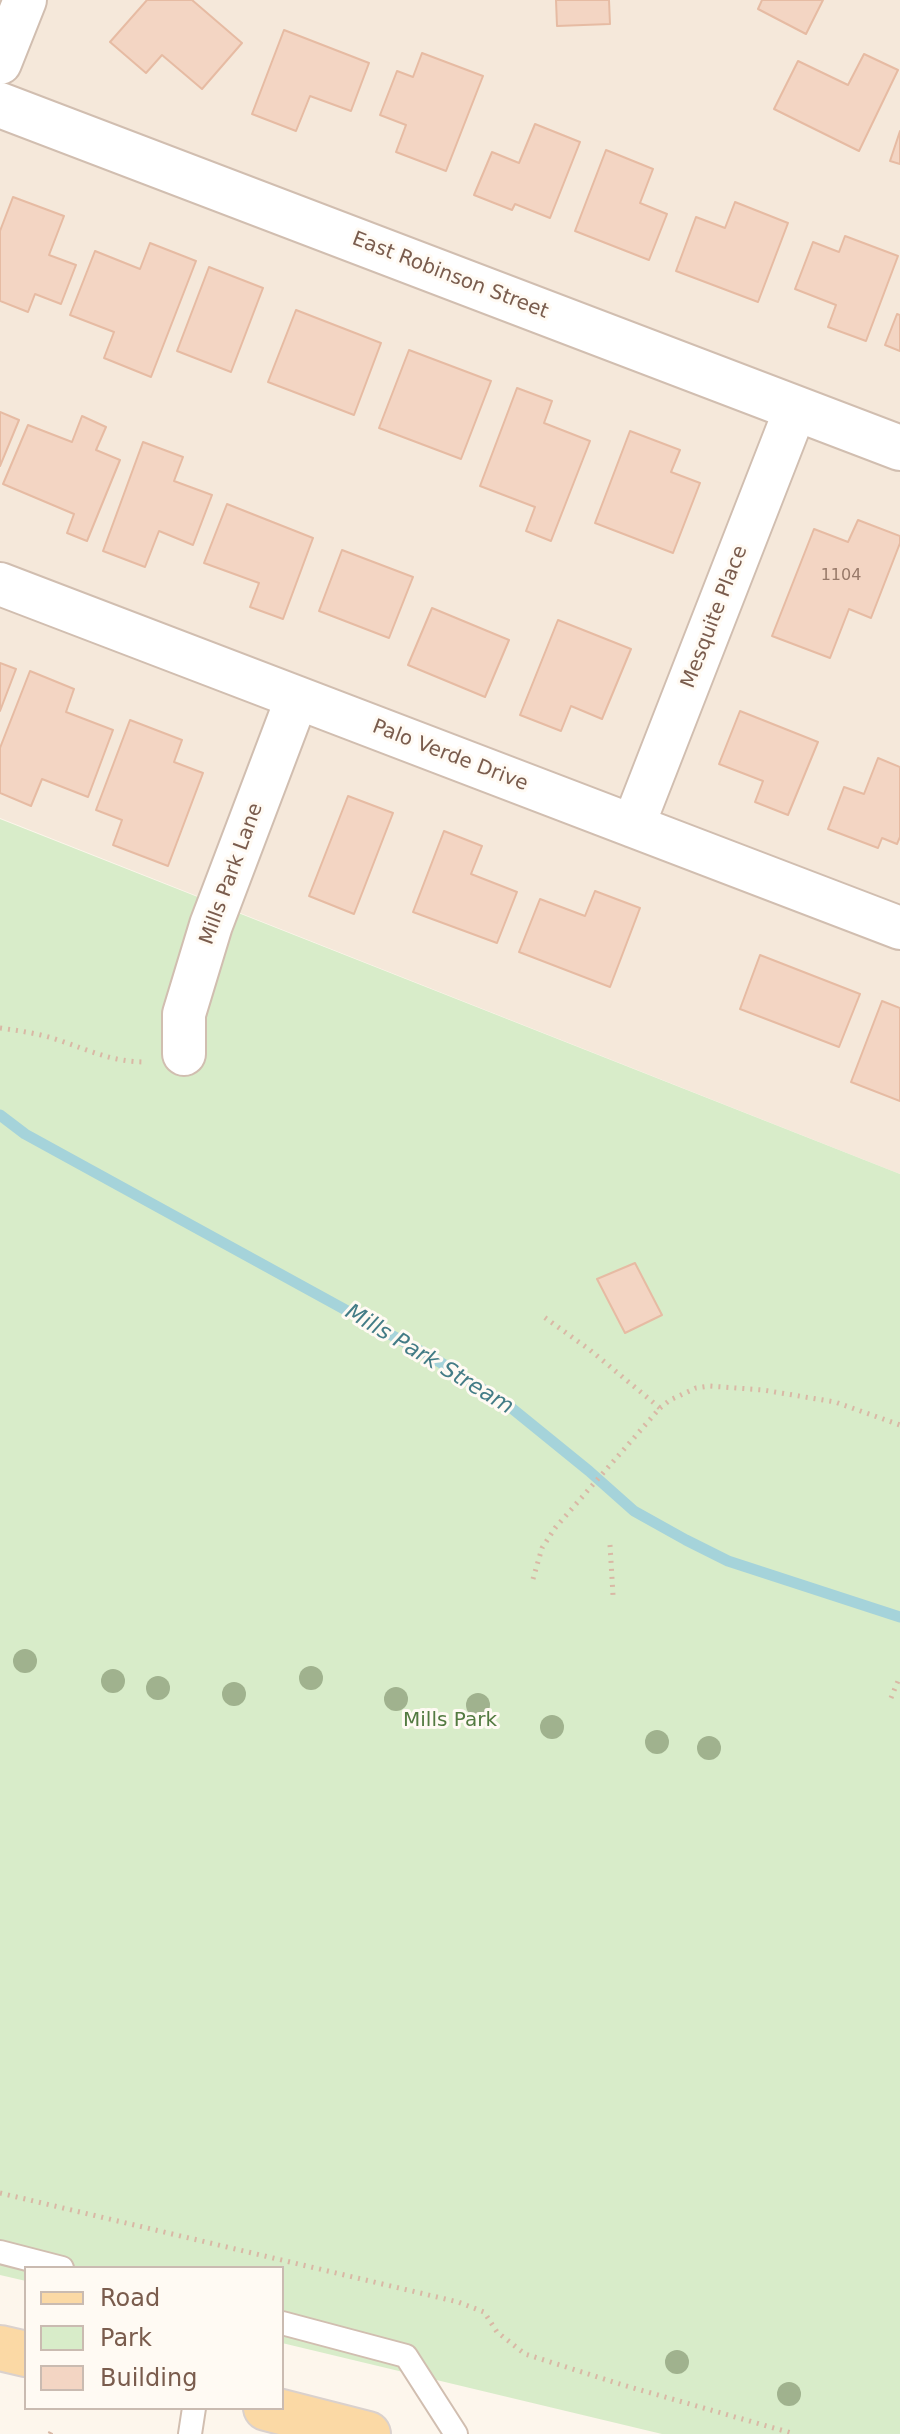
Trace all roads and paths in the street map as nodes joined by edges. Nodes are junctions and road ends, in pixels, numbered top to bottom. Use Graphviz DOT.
graph roads {
  1 [pos="25,0"];
  2 [pos="0,63"];
  3 [pos="0,105"];
  4 [pos="796,408"];
  5 [pos="900,448"];
  6 [pos="0,584"];
  7 [pos="297,698"];
  8 [pos="633,826"];
  9 [pos="900,928"];
  10 [pos="0,1028"];
  11 [pos="184,1054"];
  12 [pos="544,1317"];
  13 [pos="660,1408"];
  14 [pos="900,1425"];
  15 [pos="610,1545"];
  16 [pos="533,1579"];
  17 [pos="613,1595"];
  18 [pos="900,1676"];
  19 [pos="891,1698"];
  20 [pos="0,2193"];
  21 [pos="0,2252"];
  22 [pos="54,2266"];
  23 [pos="284,2324"];
  24 [pos="0,2348"];
  25 [pos="24,2354"];
  26 [pos="194,2410"];
  27 [pos="274,2410"];
  28 [pos="190,2434"];
  29 [pos="368,2434"];
  30 [pos="456,2434"];
  31 [pos="795,2434"];
  1 -- 2 [label="street"];
  3 -- 4 [label="street, East Robinson Street"];
  4 -- 5 [label="street, East Robinson Street"];
  4 -- 8 [label="street, Mesquite Place"];
  6 -- 7 [label="street, Palo Verde Drive"];
  7 -- 8 [label="street, Palo Verde Drive"];
  7 -- 11 [label="street, Mills Park Lane"];
  8 -- 9 [label="street, Palo Verde Drive"];
  10 -- 11 [label="path"];
  12 -- 13 [label="path"];
  13 -- 14 [label="path"];
  13 -- 16 [label="path"];
  15 -- 17 [label="path"];
  18 -- 19 [label="path"];
  20 -- 31 [label="path"];
  21 -- 22 [label="lane"];
  23 -- 30 [label="lane"];
  24 -- 25 [label="main road"];
  26 -- 28 [label="lane"];
  27 -- 29 [label="main road"];
}
